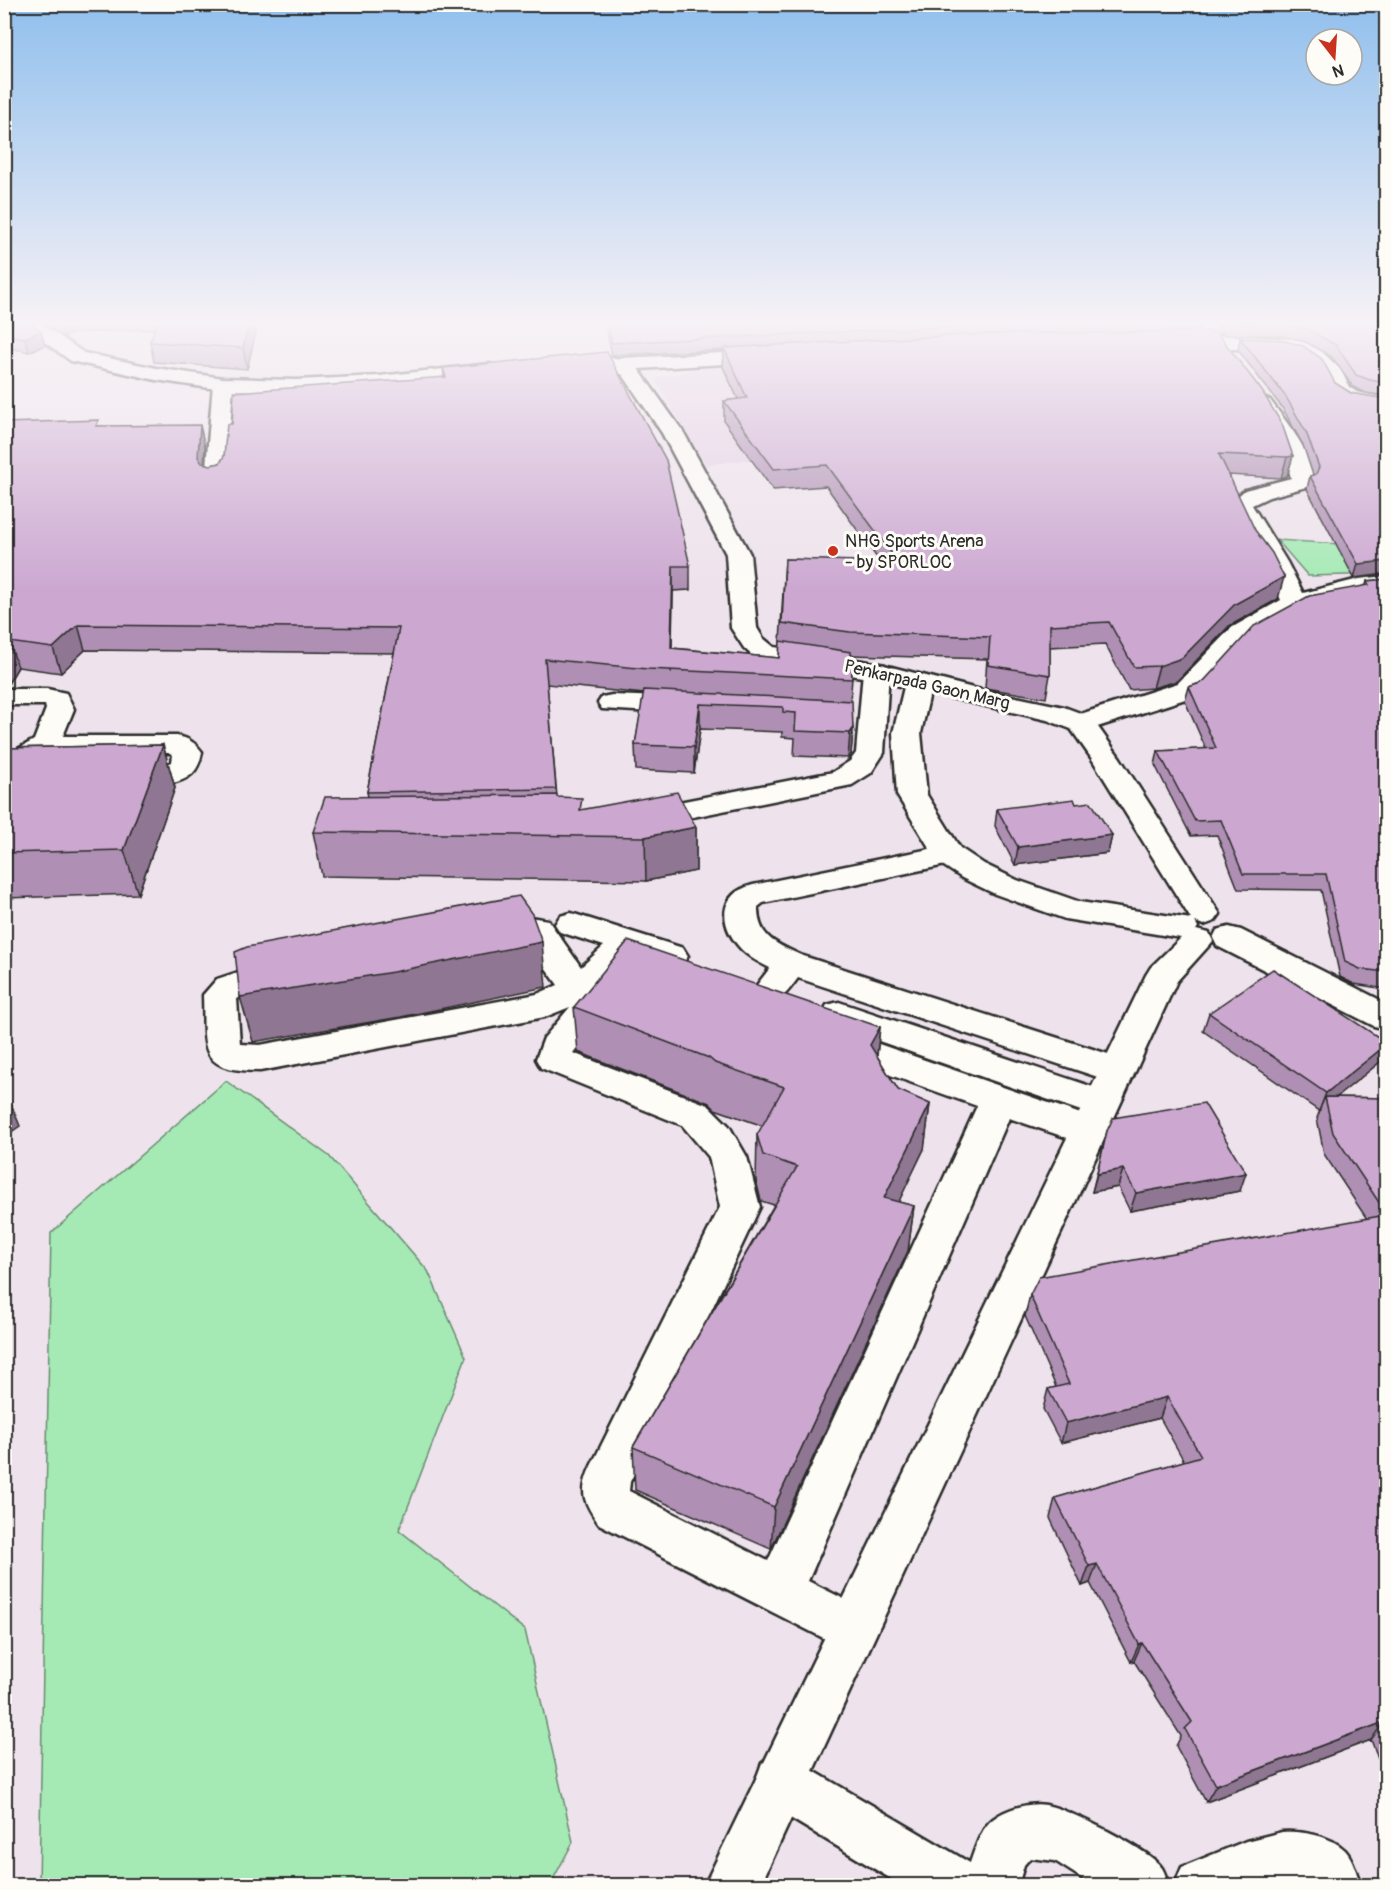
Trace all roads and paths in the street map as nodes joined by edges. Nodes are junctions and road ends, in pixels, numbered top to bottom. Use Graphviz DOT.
graph roads {
  1 [pos="221,411"];
  2 [pos="658,411"];
  3 [pos="1268,411"];
  4 [pos="216,479"];
  5 [pos="1386,583"];
  6 [pos="1294,603"];
  7 [pos="876,671"];
  8 [pos="919,682"];
  9 [pos="4,697"];
  10 [pos="612,703"];
  11 [pos="707,708"];
  12 [pos="1081,723"];
  13 [pos="46,745"];
  14 [pos="613,823"];
  15 [pos="949,855"];
  16 [pos="571,924"];
  17 [pos="1203,930"];
  18 [pos="630,952"];
  19 [pos="791,964"];
  20 [pos="686,976"];
  21 [pos="578,989"];
  22 [pos="1386,1017"];
  23 [pos="905,1052"];
  24 [pos="999,1099"];
  25 [pos="1102,1102"];
  26 [pos="779,1592"];
  27 [pos="853,1629"];
  28 [pos="781,1782"];
  29 [pos="731,1886"];
  30 [pos="956,1886"];
  31 [pos="990,1886"];
  32 [pos="1142,1886"];
  33 [pos="1201,1886"];
  34 [pos="1334,1886"];
  1 -- 4 [label="street"];
  2 -- 7 [label="street, Penkarpada Gaon Marg"];
  3 -- 6 [label="street"];
  5 -- 6 [label="street"];
  6 -- 12 [label="street"];
  7 -- 8 [label="street, Penkarpada Gaon Marg"];
  7 -- 14 [label="street"];
  8 -- 12 [label="street, Penkarpada Gaon Marg"];
  8 -- 15 [label="street"];
  9 -- 13 [label="street"];
  10 -- 11 [label="street"];
  12 -- 17 [label="street"];
  13 -- 13 [label="street"];
  15 -- 17 [label="street"];
  15 -- 19 [label="street"];
  16 -- 18 [label="street"];
  17 -- 22 [label="street"];
  17 -- 25 [label="street"];
  18 -- 20 [label="street"];
  18 -- 21 [label="street"];
  18 -- 26 [label="street"];
  19 -- 23 [label="street"];
  19 -- 25 [label="street"];
  21 -- 21 [label="street"];
  23 -- 24 [label="street"];
  23 -- 25 [label="street"];
  24 -- 25 [label="street"];
  24 -- 26 [label="street"];
  25 -- 27 [label="street"];
  26 -- 27 [label="street"];
  27 -- 28 [label="street"];
  28 -- 29 [label="street"];
  28 -- 30 [label="street"];
  31 -- 32 [label="street"];
  33 -- 34 [label="street"];
}
